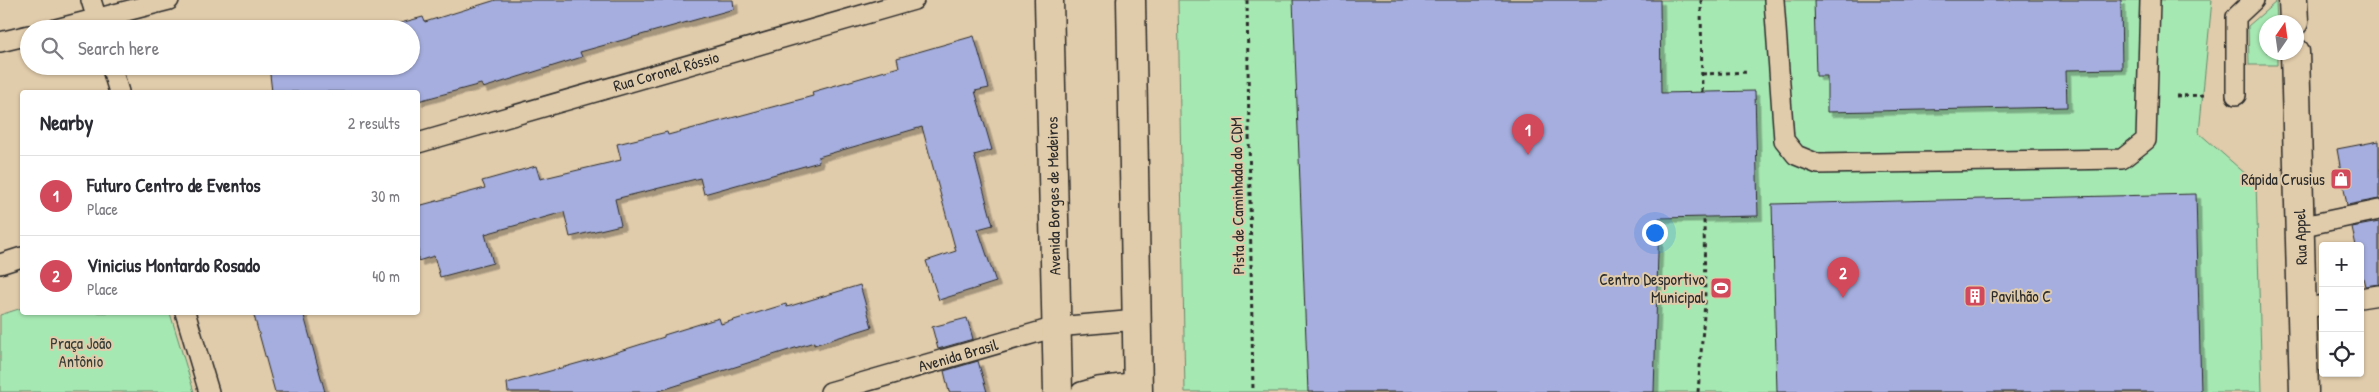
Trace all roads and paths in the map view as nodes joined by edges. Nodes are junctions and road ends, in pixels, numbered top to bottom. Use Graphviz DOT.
graph roads {
  1 [pos="92,0"];
  2 [pos="169,0"];
  3 [pos="914,0"];
  4 [pos="1049,0"];
  5 [pos="1132,0"];
  6 [pos="1247,0"];
  7 [pos="1701,0"];
  8 [pos="1774,0"];
  9 [pos="2150,0"];
  10 [pos="2254,0"];
  11 [pos="2293,0"];
  12 [pos="2294,15"];
  13 [pos="98,20"];
  14 [pos="111,20"];
  15 [pos="20,37"];
  16 [pos="0,42"];
  17 [pos="2295,60"];
  18 [pos="1779,71"];
  19 [pos="1702,74"];
  20 [pos="114,75"];
  21 [pos="118,90"];
  22 [pos="1702,93"];
  23 [pos="2236,95"];
  24 [pos="420,142"];
  25 [pos="2379,210"];
  26 [pos="1704,217"];
  27 [pos="2299,227"];
  28 [pos="20,258"];
  29 [pos="0,264"];
  30 [pos="2379,295"];
  31 [pos="2364,297"];
  32 [pos="2312,307"];
  33 [pos="186,315"];
  34 [pos="1137,320"];
  35 [pos="1056,327"];
  36 [pos="1138,387"];
  37 [pos="210,392"];
  38 [pos="830,392"];
  39 [pos="1058,392"];
  40 [pos="1081,392"];
  41 [pos="1253,392"];
  42 [pos="1698,392"];
  43 [pos="2304,392"];
  1 -- 13 [label="lane"];
  2 -- 14 [label="lane"];
  3 -- 24 [label="lane, Rua Coronel Róssio"];
  4 -- 35 [label="main road, Avenida Borges de Medeiros"];
  5 -- 34 [label="main road"];
  6 -- 41 [label="path, Pista de Caminhada do CDM"];
  7 -- 19 [label="path"];
  8 -- 18 [label="lane"];
  9 -- 18 [label="lane"];
  10 -- 23 [label="lane"];
  11 -- 12 [label="main road"];
  15 -- 16 [label="lane"];
  17 -- 27 [label="main road, Rua Appel"];
  18 -- 19 [label="path"];
  19 -- 22 [label="path"];
  20 -- 21 [label="lane"];
  25 -- 27 [label="lane"];
  26 -- 42 [label="path"];
  27 -- 32 [label="main road, Rua Appel"];
  28 -- 29 [label="lane"];
  30 -- 31 [label="lane"];
  32 -- 43 [label="main road, Rua Appel"];
  33 -- 37 [label="lane"];
  34 -- 35 [label="lane, Avenida Brasil"];
  34 -- 36 [label="main road"];
  35 -- 38 [label="lane, Avenida Brasil"];
  35 -- 39 [label="main road, Avenida Borges de Medeiros"];
  36 -- 40 [label="lane"];
}
